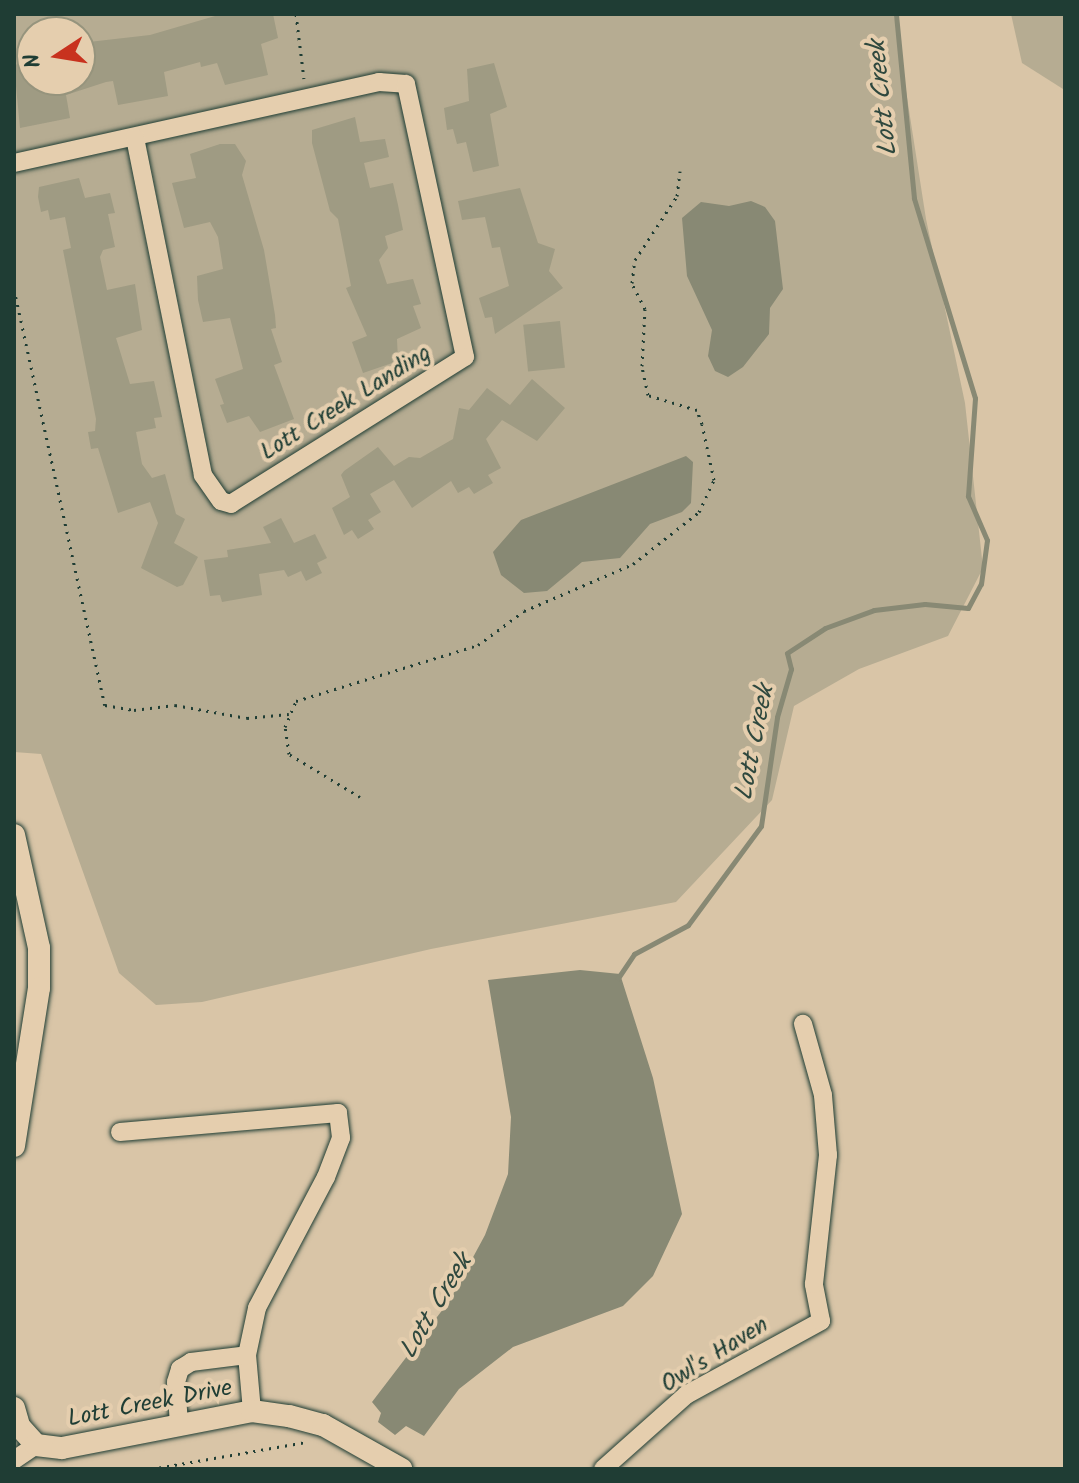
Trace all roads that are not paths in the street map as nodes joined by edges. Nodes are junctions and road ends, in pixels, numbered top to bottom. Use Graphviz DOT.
graph roads {
  1 [pos="135,138"];
  2 [pos="14,163"];
  3 [pos="14,835"];
  4 [pos="803,1024"];
  5 [pos="120,1132"];
  6 [pos="14,1146"];
  7 [pos="247,1355"];
  8 [pos="14,1408"];
  9 [pos="252,1411"];
  10 [pos="179,1424"];
  11 [pos="36,1445"];
  12 [pos="14,1460"];
  13 [pos="401,1469"];
  14 [pos="603,1469"];
  1 -- 1 [label="street, Lott Creek Landing"];
  1 -- 2 [label="street, Lott Creek Landing"];
  3 -- 6 [label="street"];
  4 -- 14 [label="street, Owl's Haven"];
  5 -- 7 [label="street"];
  7 -- 9 [label="street"];
  7 -- 10 [label="street"];
  8 -- 11 [label="street"];
  9 -- 10 [label="street, Lott Creek Drive"];
  9 -- 13 [label="street, Lott Creek Drive"];
  10 -- 11 [label="street, Lott Creek Drive"];
  11 -- 12 [label="street"];
}
